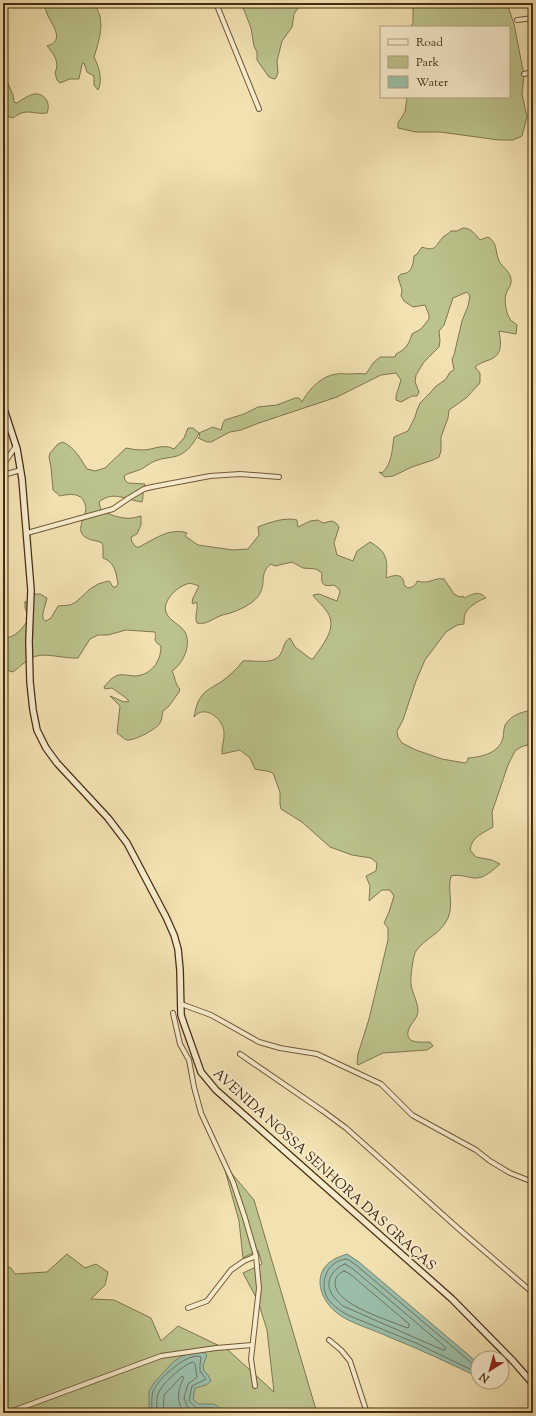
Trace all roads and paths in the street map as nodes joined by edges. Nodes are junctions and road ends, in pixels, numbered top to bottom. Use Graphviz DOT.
graph roads {
  1 [pos="216,3"];
  2 [pos="533,18"];
  3 [pos="517,20"];
  4 [pos="533,72"];
  5 [pos="524,74"];
  6 [pos="260,109"];
  7 [pos="3,406"];
  8 [pos="16,446"];
  9 [pos="3,462"];
  10 [pos="21,470"];
  11 [pos="3,475"];
  12 [pos="279,477"];
  13 [pos="27,533"];
  14 [pos="181,1004"];
  15 [pos="173,1013"];
  16 [pos="240,1054"];
  17 [pos="533,1182"];
  18 [pos="256,1256"];
  19 [pos="533,1293"];
  20 [pos="188,1308"];
  21 [pos="328,1340"];
  22 [pos="252,1345"];
  23 [pos="533,1384"];
  24 [pos="255,1386"];
  25 [pos="7,1413"];
  26 [pos="367,1413"];
  1 -- 6 [label="street"];
  2 -- 3 [label="street"];
  4 -- 5 [label="street"];
  7 -- 8 [label="main road, AVENIDA NOSSA SENHORA DAS GRAÇAS"];
  8 -- 9 [label="street"];
  8 -- 10 [label="main road, AVENIDA NOSSA SENHORA DAS GRAÇAS"];
  10 -- 11 [label="street"];
  10 -- 13 [label="main road, AVENIDA NOSSA SENHORA DAS GRAÇAS"];
  12 -- 13 [label="street"];
  13 -- 14 [label="main road, AVENIDA NOSSA SENHORA DAS GRAÇAS"];
  14 -- 17 [label="street"];
  14 -- 23 [label="main road, AVENIDA NOSSA SENHORA DAS GRAÇAS"];
  15 -- 18 [label="street"];
  16 -- 19 [label="street"];
  18 -- 20 [label="street"];
  18 -- 22 [label="street"];
  21 -- 26 [label="street"];
  22 -- 24 [label="street"];
  22 -- 25 [label="street"];
}
